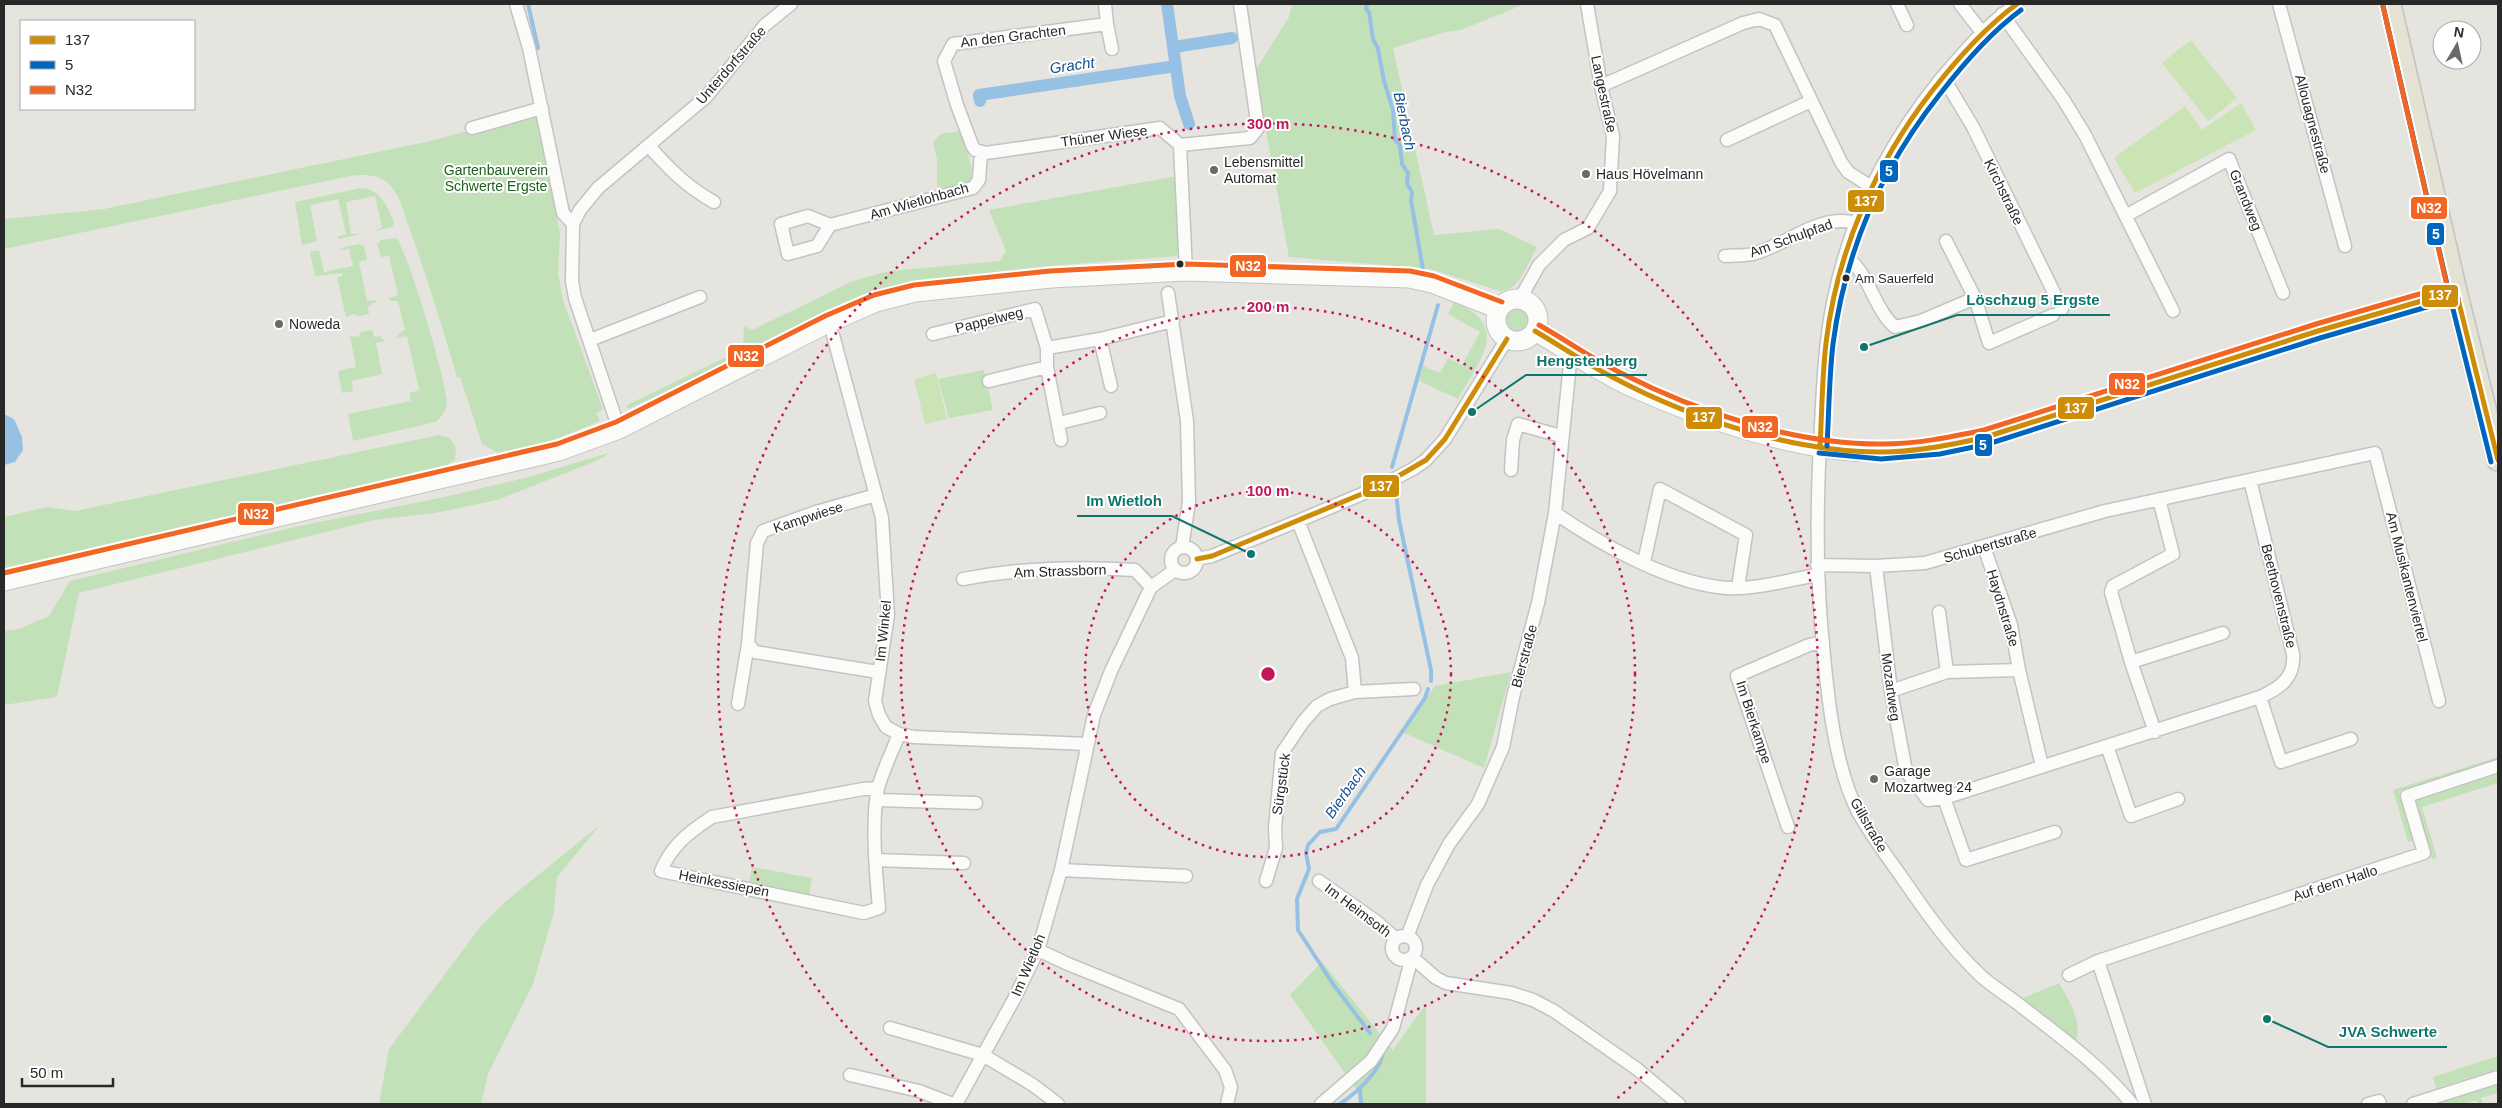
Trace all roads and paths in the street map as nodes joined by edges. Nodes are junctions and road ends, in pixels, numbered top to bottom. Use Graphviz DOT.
graph roads {
  1 [pos="516,4"];
  2 [pos="791,4"];
  3 [pos="1105,4"];
  4 [pos="1240,4"];
  5 [pos="1586,4"];
  6 [pos="1896,4"];
  7 [pos="1960,4"];
  8 [pos="2017,4"];
  9 [pos="2278,4"];
  10 [pos="2390,4"];
  11 [pos="2002,14"];
  12 [pos="1107,24"];
  13 [pos="1907,25"];
  14 [pos="1981,31"];
  15 [pos="1112,49"];
  16 [pos="1943,77"];
  17 [pos="1601,86"];
  18 [pos="1810,101"];
  19 [pos="542,108"];
  20 [pos="472,128"];
  21 [pos="1728,140"];
  22 [pos="1180,145"];
  23 [pos="649,146"];
  24 [pos="981,152"];
  25 [pos="1870,186"];
  26 [pos="714,202"];
  27 [pos="2127,215"];
  28 [pos="1856,223"];
  29 [pos="573,224"];
  30 [pos="830,225"];
  31 [pos="1946,241"];
  32 [pos="2345,246"];
  33 [pos="1725,256"];
  34 [pos="1845,256"];
  35 [pos="1186,271"];
  36 [pos="2456,291"];
  37 [pos="1168,293"];
  38 [pos="2283,293"];
  39 [pos="700,297"];
  40 [pos="1976,298"];
  41 [pos="1520,299"];
  42 [pos="1499,308"];
  43 [pos="2173,311"];
  44 [pos="1173,321"];
  45 [pos="1535,331"];
  46 [pos="933,334"];
  47 [pos="833,335"];
  48 [pos="1100,339"];
  49 [pos="1507,339"];
  50 [pos="590,340"];
  51 [pos="1047,348"];
  52 [pos="1571,353"];
  53 [pos="1047,367"];
  54 [pos="989,380"];
  55 [pos="1112,386"];
  56 [pos="1100,413"];
  57 [pos="1059,422"];
  58 [pos="619,429"];
  59 [pos="1561,436"];
  60 [pos="1061,440"];
  61 [pos="1820,446"];
  62 [pos="2375,453"];
  63 [pos="2498,460"];
  64 [pos="1511,470"];
  65 [pos="2250,480"];
  66 [pos="876,495"];
  67 [pos="2159,499"];
  68 [pos="1555,513"];
  69 [pos="1298,521"];
  70 [pos="1182,547"];
  71 [pos="1984,547"];
  72 [pos="1197,559"];
  73 [pos="1644,562"];
  74 [pos="1876,566"];
  75 [pos="1175,570"];
  76 [pos="1817,570"];
  77 [pos="963,579"];
  78 [pos="4,581"];
  79 [pos="1151,587"];
  80 [pos="1738,587"];
  81 [pos="1939,612"];
  82 [pos="2223,633"];
  83 [pos="1823,642"];
  84 [pos="748,644"];
  85 [pos="2131,662"];
  86 [pos="2019,670"];
  87 [pos="878,672"];
  88 [pos="1947,672"];
  89 [pos="1414,689"];
  90 [pos="1891,691"];
  91 [pos="1355,692"];
  92 [pos="2260,697"];
  93 [pos="2439,702"];
  94 [pos="738,704"];
  95 [pos="2155,732"];
  96 [pos="899,734"];
  97 [pos="2351,739"];
  98 [pos="1088,744"];
  99 [pos="2107,746"];
  100 [pos="2042,766"];
  101 [pos="2498,766"];
  102 [pos="878,794"];
  103 [pos="1944,798"];
  104 [pos="2178,799"];
  105 [pos="1928,800"];
  106 [pos="976,803"];
  107 [pos="1788,827"];
  108 [pos="2055,832"];
  109 [pos="875,860"];
  110 [pos="964,863"];
  111 [pos="1061,870"];
  112 [pos="1186,876"];
  113 [pos="1319,881"];
  114 [pos="1266,882"];
  115 [pos="1401,938"];
  116 [pos="1038,950"];
  117 [pos="1412,956"];
  118 [pos="2098,961"];
  119 [pos="2069,974"];
  120 [pos="890,1028"];
  121 [pos="983,1055"];
  122 [pos="850,1075"];
  123 [pos="2498,1077"];
  124 [pos="954,1104"];
  125 [pos="1058,1104"];
  126 [pos="1228,1104"];
  127 [pos="1321,1104"];
  128 [pos="1679,1104"];
  129 [pos="2132,1104"];
  130 [pos="2145,1104"];
  131 [pos="2368,1104"];
  132 [pos="2380,1104"];
  133 [pos="2412,1104"];
  1 -- 19 [label="street"];
  2 -- 23 [label="street, Unterdorfstraße"];
  3 -- 12 [label="street"];
  4 -- 22 [label="street"];
  5 -- 17 [label="street, Langestraße"];
  6 -- 13 [label="street"];
  7 -- 14 [label="street"];
  8 -- 11 [label="street"];
  9 -- 32 [label="street, Allouagnestraße"];
  10 -- 36 [label="main road"];
  11 -- 14 [label="street"];
  11 -- 27 [label="street"];
  12 -- 15 [label="street"];
  12 -- 24 [label="street, An den Grachten"];
  14 -- 16 [label="street"];
  16 -- 25 [label="street"];
  16 -- 40 [label="street, Kirchstraße"];
  17 -- 18 [label="street"];
  17 -- 41 [label="street, Langestraße"];
  18 -- 21 [label="street"];
  18 -- 25 [label="street"];
  19 -- 20 [label="street"];
  19 -- 29 [label="street"];
  22 -- 24 [label="street, Thüner Wiese"];
  22 -- 35 [label="street"];
  23 -- 26 [label="street"];
  23 -- 29 [label="street, Unterdorfstraße"];
  24 -- 30 [label="street, Am Wietlohbach"];
  25 -- 28 [label="street"];
  27 -- 38 [label="street, Grandweg"];
  27 -- 43 [label="street"];
  28 -- 33 [label="street, Am Schulpfad"];
  28 -- 34 [label="street"];
  29 -- 50 [label="street"];
  31 -- 40 [label="street, Kirchstraße"];
  34 -- 40 [label="street"];
  34 -- 61 [label="street"];
  35 -- 42 [label="main road"];
  35 -- 58 [label="main road"];
  36 -- 61 [label="main road"];
  36 -- 63 [label="main road"];
  37 -- 44 [label="street"];
  39 -- 50 [label="street"];
  41 -- 42 [label="main road"];
  41 -- 45 [label="main road"];
  42 -- 49 [label="main road"];
  44 -- 48 [label="street"];
  44 -- 70 [label="street"];
  45 -- 49 [label="main road"];
  45 -- 52 [label="main road"];
  46 -- 51 [label="street, Pappelweg"];
  47 -- 66 [label="street, Im Winkel"];
  48 -- 51 [label="street"];
  48 -- 55 [label="street"];
  49 -- 69 [label="street"];
  50 -- 58 [label="street"];
  51 -- 53 [label="street, Pappelweg"];
  52 -- 59 [label="street, Bierstraße"];
  52 -- 61 [label="main road"];
  53 -- 54 [label="street"];
  53 -- 57 [label="street, Pappelweg"];
  56 -- 57 [label="street"];
  57 -- 60 [label="street, Pappelweg"];
  58 -- 78 [label="main road"];
  59 -- 64 [label="street"];
  59 -- 68 [label="street, Bierstraße"];
  61 -- 76 [label="street, Gillstraße"];
  62 -- 65 [label="street, Schubertstraße"];
  62 -- 93 [label="street, Am Musikantenviertel"];
  65 -- 67 [label="street, Schubertstraße"];
  65 -- 92 [label="street, Beethovenstraße"];
  66 -- 84 [label="street, Kampwiese"];
  66 -- 87 [label="street, Im Winkel"];
  67 -- 71 [label="street, Schubertstraße"];
  67 -- 85 [label="street"];
  68 -- 73 [label="street, Schubertstraße"];
  68 -- 115 [label="street, Bierstraße"];
  69 -- 72 [label="street"];
  69 -- 91 [label="street"];
  70 -- 72 [label="street"];
  70 -- 75 [label="street"];
  71 -- 74 [label="street, Schubertstraße"];
  71 -- 86 [label="street, Haydnstraße"];
  72 -- 75 [label="street"];
  73 -- 80 [label="street, Schubertstraße"];
  73 -- 80 [label="street"];
  74 -- 76 [label="street, Schubertstraße"];
  74 -- 90 [label="street, Mozartweg"];
  75 -- 79 [label="street"];
  76 -- 80 [label="street, Schubertstraße"];
  76 -- 83 [label="street, Gillstraße"];
  77 -- 79 [label="street, Am Strassborn"];
  79 -- 98 [label="street, Im Wietloh"];
  81 -- 88 [label="street"];
  82 -- 85 [label="street"];
  83 -- 107 [label="street, Im Bierkampe"];
  83 -- 129 [label="street, Gillstraße"];
  84 -- 87 [label="street"];
  84 -- 94 [label="street, Kampwiese"];
  85 -- 95 [label="street"];
  86 -- 88 [label="street"];
  86 -- 100 [label="street, Haydnstraße"];
  87 -- 96 [label="street, Im Winkel"];
  88 -- 90 [label="street"];
  89 -- 91 [label="street, Sürgstück"];
  90 -- 105 [label="street, Mozartweg"];
  91 -- 114 [label="street, Sürgstück"];
  92 -- 95 [label="street, Beethovenstraße"];
  92 -- 97 [label="street"];
  95 -- 99 [label="street, Beethovenstraße"];
  96 -- 98 [label="street"];
  96 -- 102 [label="street"];
  98 -- 111 [label="street, Im Wietloh"];
  99 -- 100 [label="street, Beethovenstraße"];
  99 -- 104 [label="street"];
  100 -- 103 [label="street, Beethovenstraße"];
  101 -- 118 [label="street, Auf dem Hallo"];
  102 -- 106 [label="street"];
  102 -- 109 [label="street"];
  102 -- 109 [label="street, Heinkessiepen"];
  103 -- 105 [label="street, Beethovenstraße"];
  103 -- 108 [label="street"];
  109 -- 110 [label="street"];
  111 -- 112 [label="street"];
  111 -- 116 [label="street, Im Wietloh"];
  113 -- 115 [label="street, Im Heimsoth"];
  115 -- 117 [label="street"];
  115 -- 117 [label="street"];
  116 -- 121 [label="street, Im Wietloh"];
  116 -- 126 [label="street"];
  117 -- 127 [label="street"];
  117 -- 128 [label="street"];
  118 -- 119 [label="street, Auf dem Hallo"];
  118 -- 130 [label="street"];
  120 -- 121 [label="street"];
  121 -- 124 [label="street, Im Wietloh"];
  121 -- 125 [label="street"];
  122 -- 124 [label="street, Im Wietloh"];
  123 -- 133 [label="street"];
  131 -- 132 [label="street"];
}
